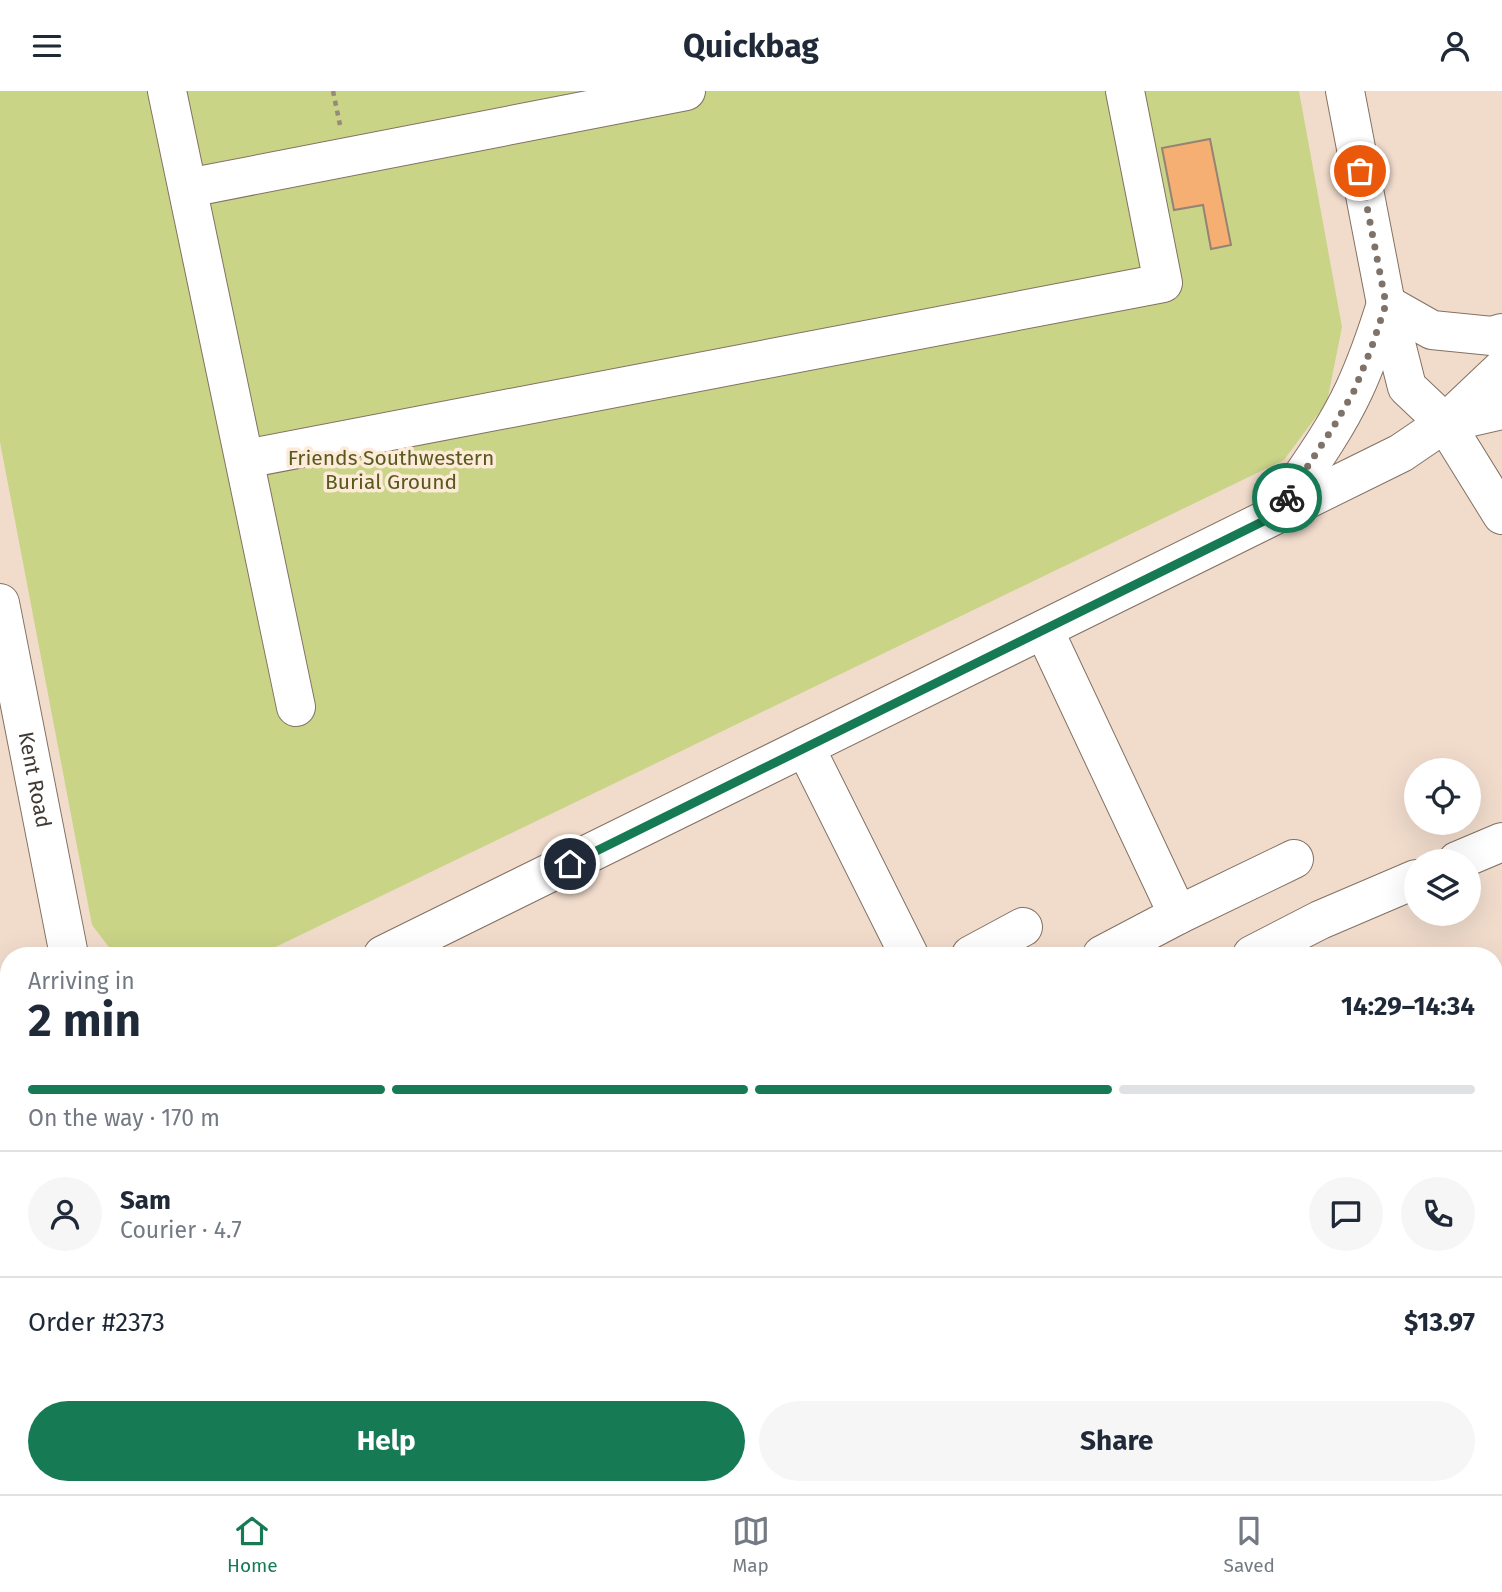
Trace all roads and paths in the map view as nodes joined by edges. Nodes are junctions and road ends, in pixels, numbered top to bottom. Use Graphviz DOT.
graph roads {
  1 [pos="167,91"];
  2 [pos="686,91"];
  3 [pos="1125,91"];
  4 [pos="1345,91"];
  5 [pos="188,188"];
  6 [pos="1386,304"];
  7 [pos="1502,333"];
  8 [pos="1502,369"];
  9 [pos="1502,411"];
  10 [pos="1445,423"];
  11 [pos="244,459"];
  12 [pos="1276,515"];
  13 [pos="1502,515"];
  14 [pos="0,603"];
  15 [pos="1044,629"];
  16 [pos="296,707"];
  17 [pos="805,747"];
  18 [pos="1502,842"];
  19 [pos="1481,851"];
  20 [pos="1294,859"];
  21 [pos="1404,884"];
  22 [pos="1178,915"];
  23 [pos="1320,920"];
  24 [pos="1023,927"];
  25 [pos="69,947"];
  26 [pos="399,947"];
  27 [pos="905,947"];
  28 [pos="986,947"];
  29 [pos="1117,947"];
  30 [pos="1268,947"];
  31 [pos="1301,947"];
  1 -- 5 [label="main road"];
  2 -- 5 [label="main road"];
  3 -- 11 [label="main road"];
  4 -- 6 [label="main road"];
  5 -- 11 [label="main road"];
  6 -- 7 [label="main road"];
  6 -- 10 [label="main road"];
  6 -- 12 [label="main road"];
  8 -- 10 [label="main road"];
  9 -- 10 [label="main road"];
  10 -- 12 [label="main road"];
  10 -- 13 [label="main road"];
  11 -- 16 [label="main road"];
  12 -- 15 [label="main road"];
  14 -- 25 [label="main road, Kent Road"];
  15 -- 17 [label="main road"];
  15 -- 22 [label="main road"];
  17 -- 26 [label="main road"];
  17 -- 27 [label="main road"];
  18 -- 19 [label="main road"];
  20 -- 22 [label="main road"];
  21 -- 23 [label="main road"];
  22 -- 29 [label="main road"];
  23 -- 30 [label="main road"];
  23 -- 31 [label="main road"];
  24 -- 28 [label="main road"];
}
